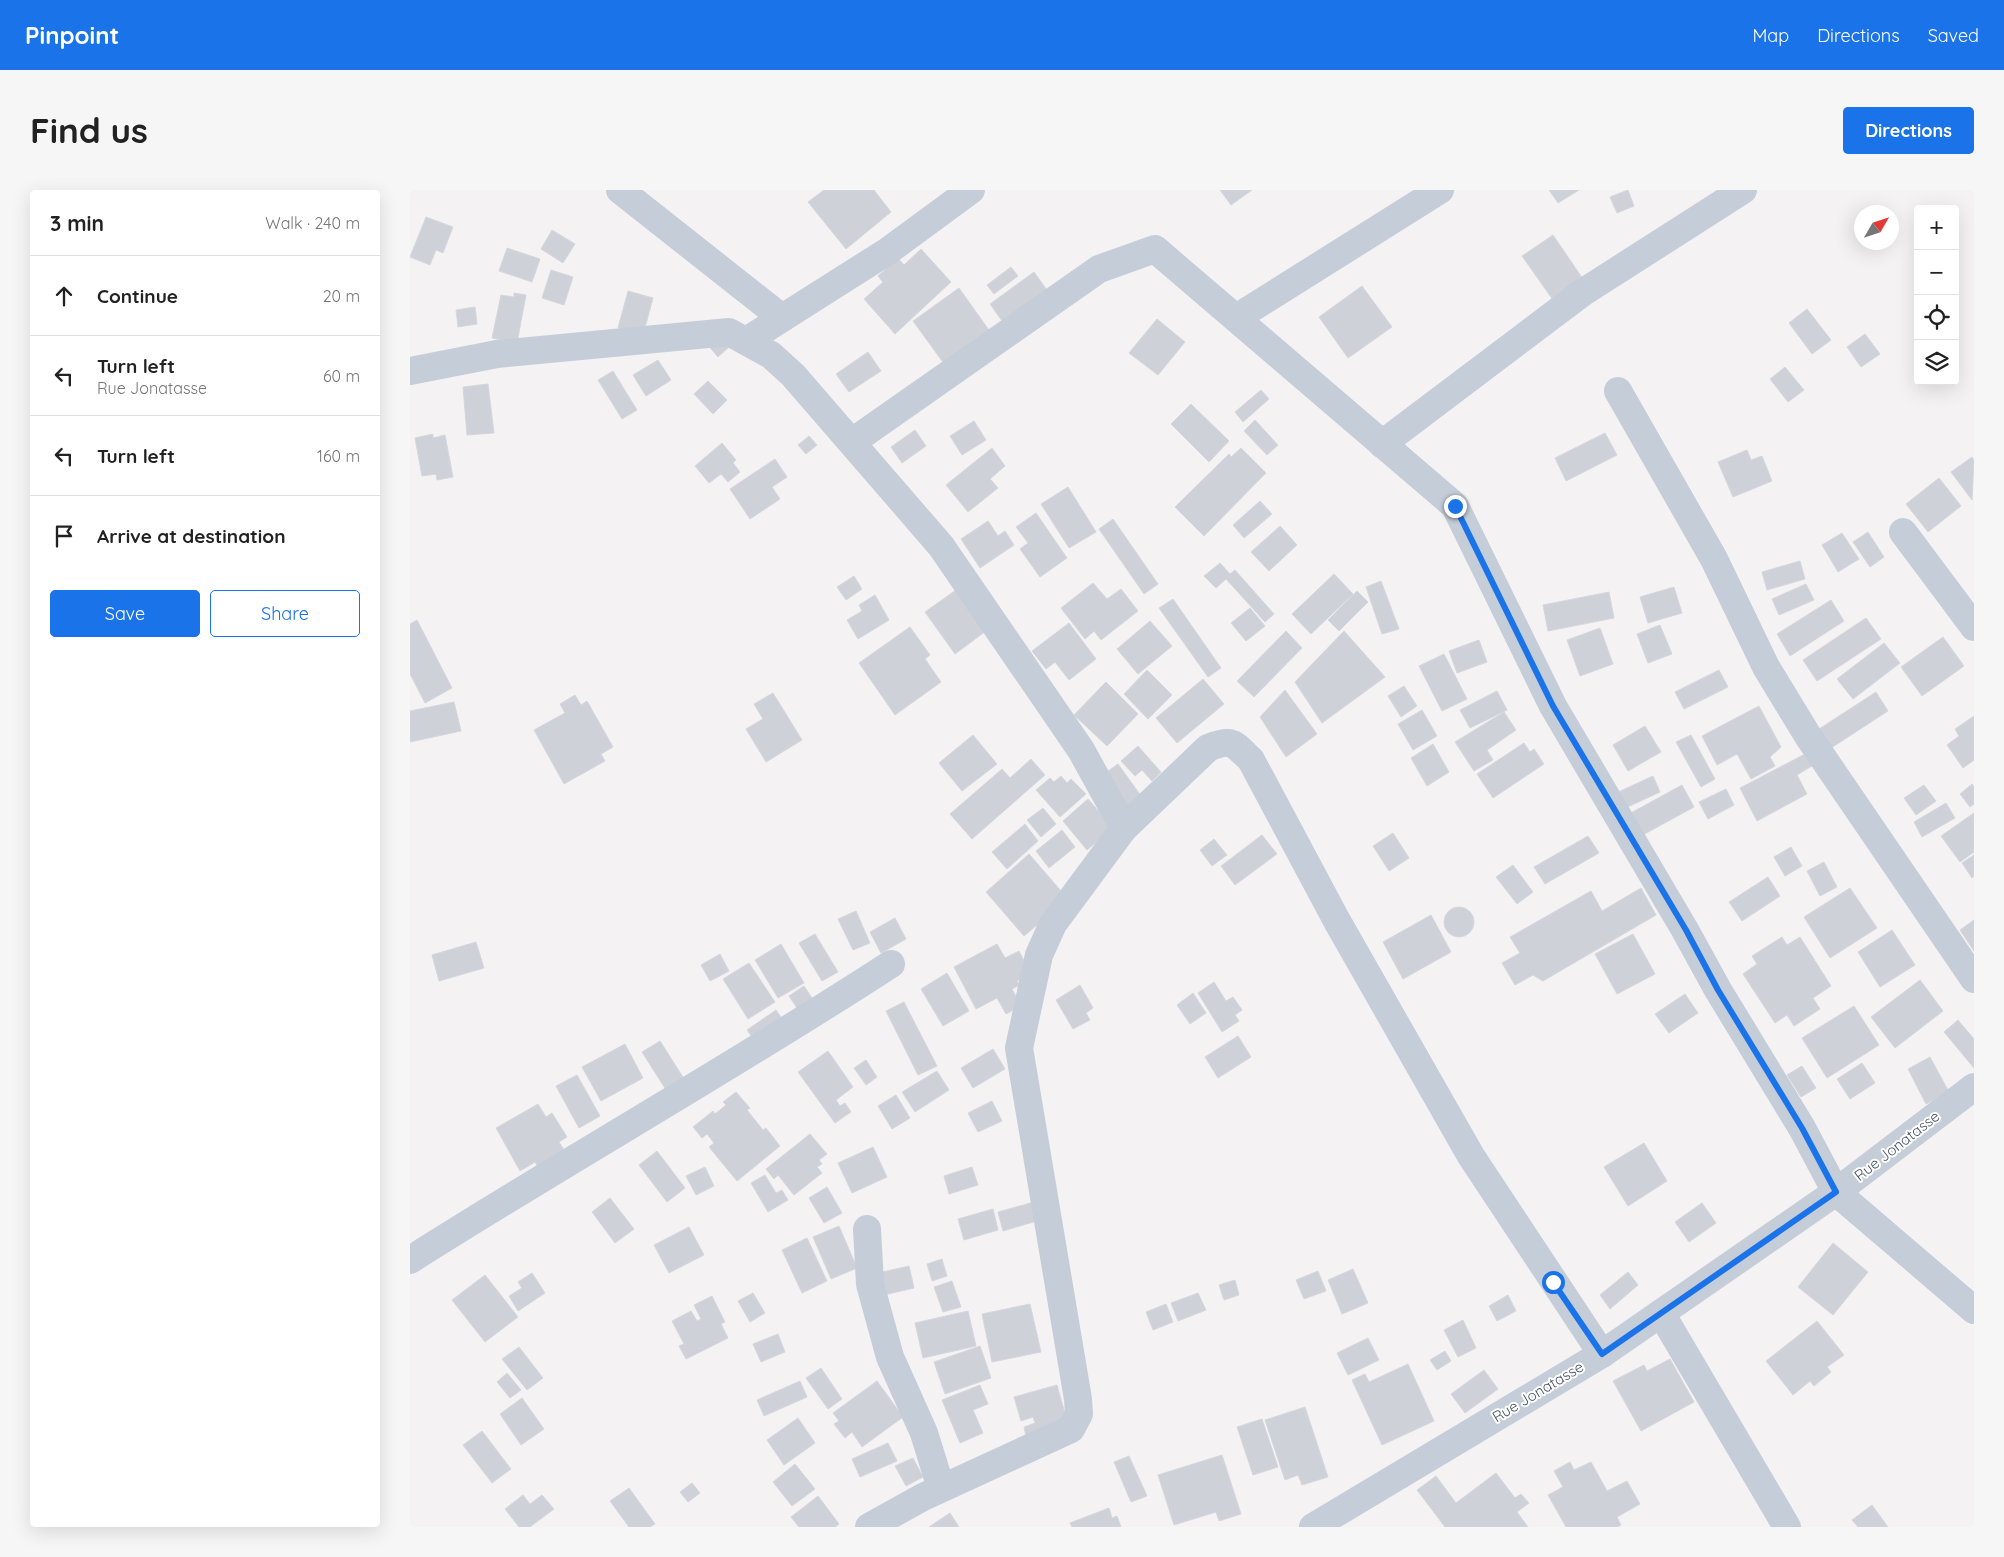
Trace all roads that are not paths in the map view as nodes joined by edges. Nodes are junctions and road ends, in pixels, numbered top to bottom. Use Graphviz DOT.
graph roads {
  1 [pos="620,190"];
  2 [pos="971,190"];
  3 [pos="1440,190"];
  4 [pos="1743,190"];
  5 [pos="782,318"];
  6 [pos="1236,318"];
  7 [pos="746,341"];
  8 [pos="410,372"];
  9 [pos="1618,392"];
  10 [pos="852,442"];
  11 [pos="1382,444"];
  12 [pos="1903,532"];
  13 [pos="1974,627"];
  14 [pos="1124,828"];
  15 [pos="891,964"];
  16 [pos="1974,980"];
  17 [pos="1974,1087"];
  18 [pos="1836,1192"];
  19 [pos="867,1230"];
  20 [pos="410,1260"];
  21 [pos="1974,1310"];
  22 [pos="1661,1313"];
  23 [pos="1602,1354"];
  24 [pos="941,1488"];
  25 [pos="869,1527"];
  26 [pos="1313,1527"];
  27 [pos="1787,1527"];
  1 -- 5 [label="street"];
  2 -- 5 [label="street"];
  3 -- 6 [label="street"];
  4 -- 11 [label="street"];
  5 -- 7 [label="street"];
  6 -- 10 [label="street"];
  6 -- 11 [label="street"];
  7 -- 8 [label="street"];
  7 -- 10 [label="street"];
  9 -- 16 [label="street"];
  10 -- 14 [label="street"];
  11 -- 18 [label="street"];
  12 -- 13 [label="street"];
  14 -- 23 [label="street"];
  14 -- 24 [label="street"];
  15 -- 20 [label="street"];
  17 -- 18 [label="street, Rue Jonatasse"];
  18 -- 21 [label="street"];
  18 -- 22 [label="street, Rue Jonatasse"];
  19 -- 24 [label="street"];
  22 -- 23 [label="street, Rue Jonatasse"];
  22 -- 27 [label="street"];
  23 -- 26 [label="street, Rue Jonatasse"];
  24 -- 25 [label="street"];
}
